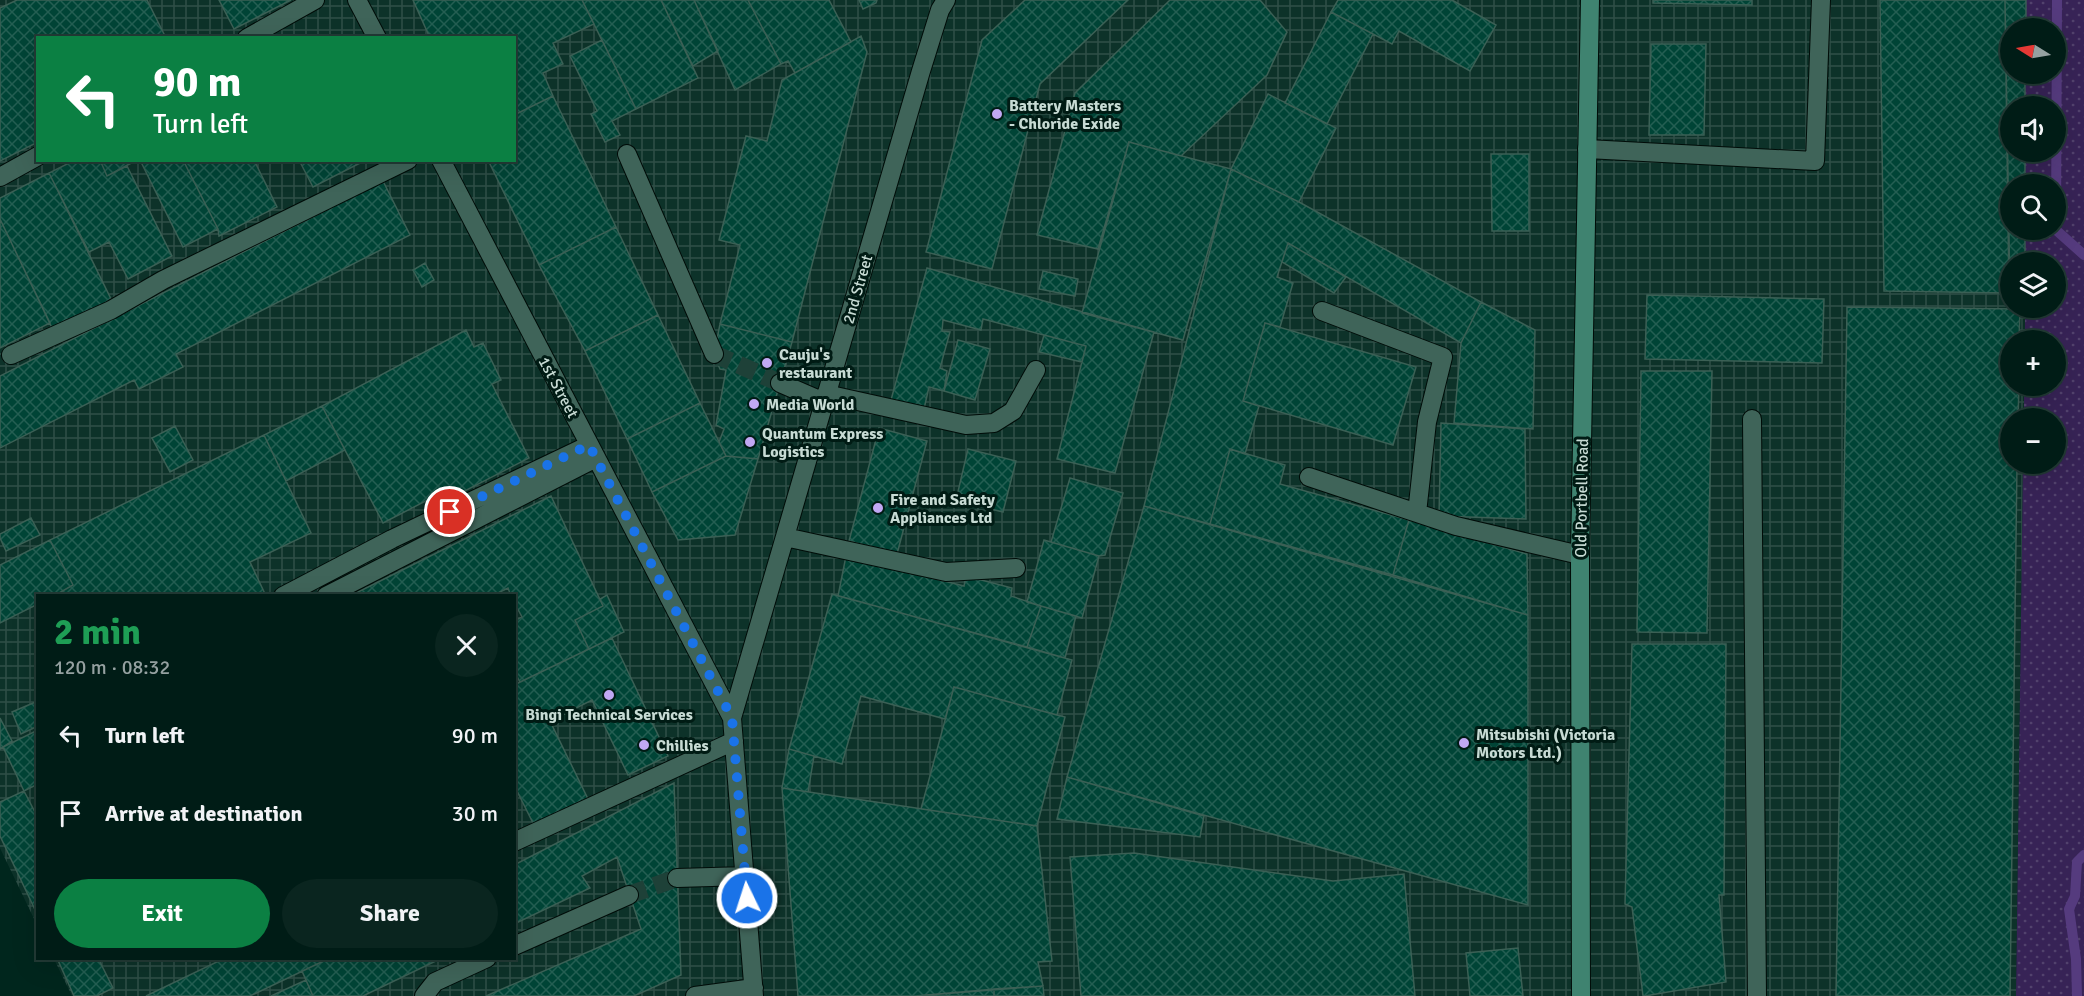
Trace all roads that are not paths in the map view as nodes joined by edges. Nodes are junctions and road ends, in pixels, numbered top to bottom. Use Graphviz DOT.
graph roads {
  1 [pos="315,0"];
  2 [pos="357,0"];
  3 [pos="946,0"];
  4 [pos="1590,0"];
  5 [pos="1821,0"];
  6 [pos="251,36"];
  7 [pos="376,36"];
  8 [pos="1587,149"];
  9 [pos="627,154"];
  10 [pos="36,157"];
  11 [pos="404,162"];
  12 [pos="442,162"];
  13 [pos="0,177"];
  14 [pos="1322,311"];
  15 [pos="714,354"];
  16 [pos="11,355"];
  17 [pos="1036,370"];
  18 [pos="780,383"];
  19 [pos="825,398"];
  20 [pos="1752,418"];
  21 [pos="593,451"];
  22 [pos="1309,477"];
  23 [pos="1417,513"];
  24 [pos="785,537"];
  25 [pos="1580,555"];
  26 [pos="1016,568"];
  27 [pos="287,594"];
  28 [pos="330,594"];
  29 [pos="732,718"];
  30 [pos="735,741"];
  31 [pos="516,841"];
  32 [pos="746,876"];
  33 [pos="677,878"];
  34 [pos="629,895"];
  35 [pos="516,945"];
  36 [pos="483,960"];
  37 [pos="754,992"];
  38 [pos="424,996"];
  39 [pos="695,996"];
  40 [pos="1581,996"];
  41 [pos="1757,996"];
  1 -- 6 [label="street"];
  2 -- 7 [label="street"];
  3 -- 19 [label="street, 2nd Street"];
  4 -- 8 [label="main road, Old Portbell Road"];
  5 -- 8 [label="street"];
  8 -- 25 [label="main road, Old Portbell Road"];
  9 -- 15 [label="street"];
  10 -- 13 [label="street"];
  11 -- 16 [label="street"];
  12 -- 21 [label="street, 1st Street"];
  14 -- 23 [label="street"];
  17 -- 19 [label="street"];
  18 -- 19 [label="street"];
  19 -- 24 [label="street, 2nd Street"];
  20 -- 41 [label="street"];
  21 -- 27 [label="street"];
  21 -- 28 [label="street"];
  21 -- 29 [label="street, 1st Street"];
  22 -- 23 [label="street"];
  23 -- 25 [label="street"];
  24 -- 26 [label="street"];
  24 -- 29 [label="street, 2nd Street"];
  25 -- 40 [label="main road, Old Portbell Road"];
  29 -- 30 [label="street, 1st Street"];
  30 -- 31 [label="street"];
  30 -- 32 [label="street, 1st Street"];
  32 -- 33 [label="street"];
  32 -- 37 [label="street, 1st Street"];
  34 -- 35 [label="street"];
  36 -- 38 [label="street"];
  37 -- 39 [label="street"];
}
